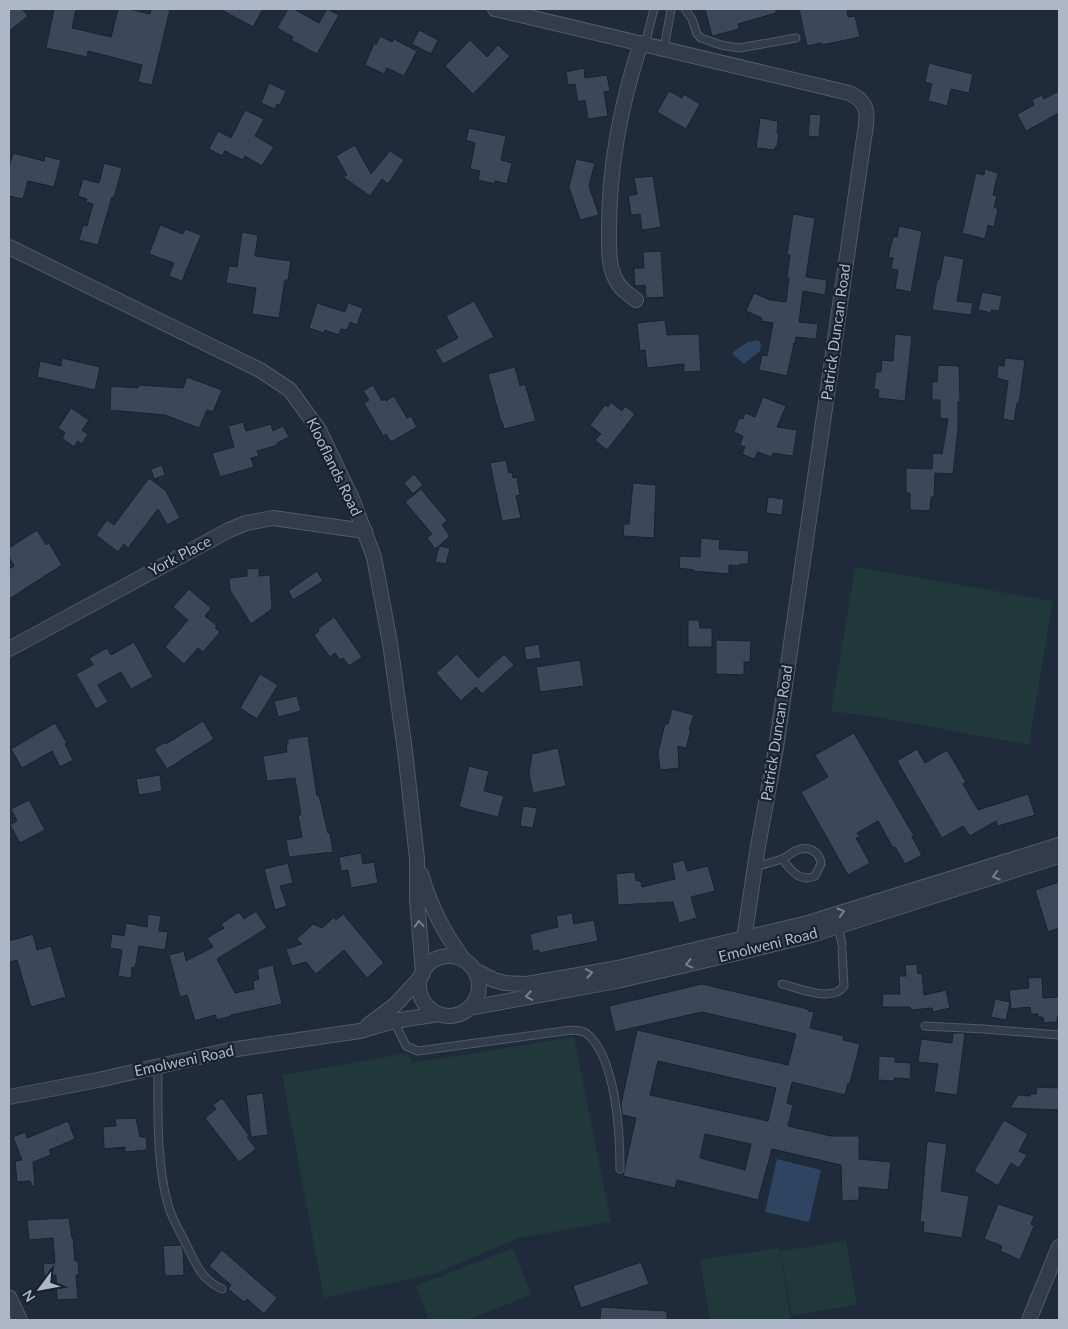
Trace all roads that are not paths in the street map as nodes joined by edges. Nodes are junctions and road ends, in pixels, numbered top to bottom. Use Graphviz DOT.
graph roads {
  1 [pos="495,9"];
  2 [pos="654,9"];
  3 [pos="670,9"];
  4 [pos="685,9"];
  5 [pos="796,38"];
  6 [pos="643,43"];
  7 [pos="664,48"];
  8 [pos="9,247"];
  9 [pos="636,300"];
  10 [pos="365,531"];
  11 [pos="9,649"];
  12 [pos="1059,854"];
  13 [pos="417,859"];
  14 [pos="782,859"];
  15 [pos="755,867"];
  16 [pos="750,896"];
  17 [pos="838,926"];
  18 [pos="764,934"];
  19 [pos="744,939"];
  20 [pos="463,959"];
  21 [pos="474,970"];
  22 [pos="422,975"];
  23 [pos="782,984"];
  24 [pos="469,1008"];
  25 [pos="438,1014"];
  26 [pos="394,1021"];
  27 [pos="925,1026"];
  28 [pos="360,1031"];
  29 [pos="1059,1035"];
  30 [pos="158,1066"];
  31 [pos="9,1097"];
  32 [pos="620,1168"];
  33 [pos="1059,1247"];
  34 [pos="222,1289"];
  35 [pos="9,1297"];
  36 [pos="20,1320"];
  37 [pos="1029,1320"];
  1 -- 6 [label="street, Patrick Duncan Road"];
  2 -- 6 [label="lane"];
  3 -- 7 [label="lane"];
  4 -- 5 [label="lane"];
  6 -- 7 [label="street, Patrick Duncan Road"];
  6 -- 9 [label="street"];
  7 -- 15 [label="street, Patrick Duncan Road"];
  8 -- 10 [label="street, Klooflands Road"];
  10 -- 11 [label="street, York Place"];
  10 -- 13 [label="street, Klooflands Road"];
  12 -- 17 [label="street, Emolweni Road, one-way"];
  18 -- 12 [label="street, Emolweni Road, one-way"];
  13 -- 20 [label="street, Klooflands Road"];
  22 -- 13 [label="street, Klooflands Road, one-way"];
  14 -- 14 [label="lane"];
  14 -- 15 [label="lane"];
  15 -- 16 [label="street, Patrick Duncan Road"];
  16 -- 18 [label="street"];
  16 -- 19 [label="street, Patrick Duncan Road"];
  17 -- 23 [label="lane"];
  17 -- 24 [label="street, Emolweni Road, one-way"];
  18 -- 19 [label="street, Emolweni Road"];
  21 -- 19 [label="street, Emolweni Road, one-way"];
  20 -- 21 [label="street"];
  20 -- 22 [label="street"];
  21 -- 24 [label="street"];
  22 -- 25 [label="street"];
  22 -- 28 [label="street, Emolweni Road"];
  24 -- 25 [label="street"];
  25 -- 26 [label="street, Emolweni Road"];
  26 -- 28 [label="street, Emolweni Road"];
  26 -- 32 [label="lane"];
  27 -- 29 [label="lane"];
  28 -- 30 [label="street, Emolweni Road"];
  30 -- 31 [label="street, Emolweni Road"];
  30 -- 34 [label="lane"];
  33 -- 37 [label="street"];
  35 -- 36 [label="street"];
}
